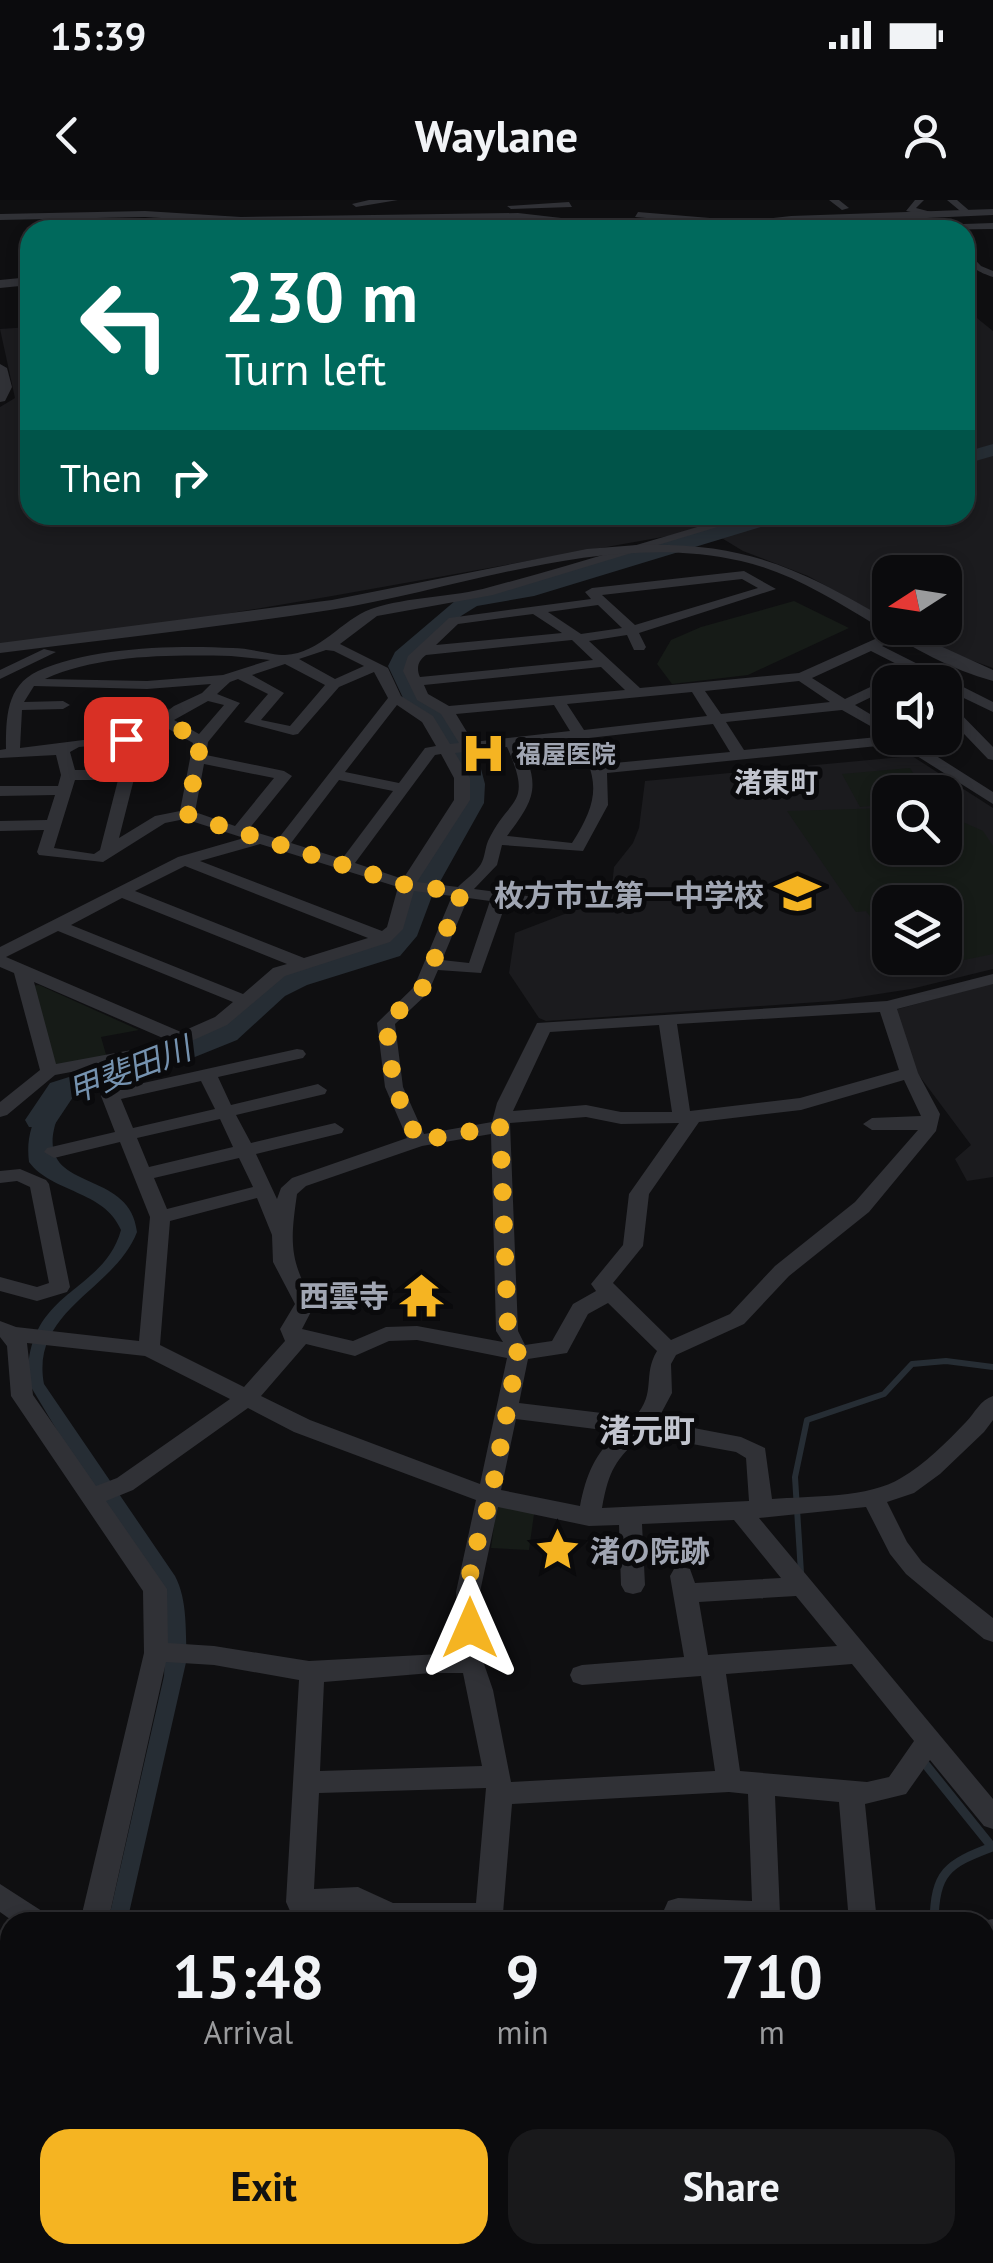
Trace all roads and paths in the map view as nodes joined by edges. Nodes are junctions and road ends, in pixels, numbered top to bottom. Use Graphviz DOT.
graph roads {
  1 [pos="118,200"];
  2 [pos="394,200"];
  3 [pos="833,200"];
  4 [pos="920,200"];
  5 [pos="951,200"];
  6 [pos="354,202"];
  7 [pos="569,204"];
  8 [pos="851,206"];
  9 [pos="500,207"];
  10 [pos="584,210"];
  11 [pos="993,212"];
  12 [pos="618,213"];
  13 [pos="968,213"];
  14 [pos="117,214"];
  15 [pos="444,214"];
  16 [pos="0,218"];
  17 [pos="357,218"];
  18 [pos="549,218"];
  19 [pos="241,220"];
  20 [pos="444,220"];
  21 [pos="546,220"];
  22 [pos="568,220"];
  23 [pos="699,220"];
  24 [pos="783,220"];
  25 [pos="927,220"];
  26 [pos="946,220"];
  27 [pos="0,368"];
  28 [pos="0,398"];
  29 [pos="717,525"];
  30 [pos="633,550"];
  31 [pos="602,602"];
  32 [pos="536,610"];
  33 [pos="872,619"];
  34 [pos="631,628"];
  35 [pos="576,638"];
  36 [pos="917,645"];
  37 [pos="328,646"];
  38 [pos="871,646"];
  39 [pos="639,647"];
  40 [pos="0,648"];
  41 [pos="421,651"];
  42 [pos="49,652"];
  43 [pos="284,658"];
  44 [pos="604,664"];
  45 [pos="908,665"];
  46 [pos="374,666"];
  47 [pos="0,675"];
  48 [pos="232,676"];
  49 [pos="993,676"];
  50 [pos="802,677"];
  51 [pos="30,682"];
  52 [pos="415,682"];
  53 [pos="334,684"];
  54 [pos="695,686"];
  55 [pos="636,692"];
  56 [pos="872,692"];
  57 [pos="962,693"];
  58 [pos="965,695"];
  59 [pos="207,696"];
  60 [pos="962,696"];
  61 [pos="395,698"];
  62 [pos="0,699"];
  63 [pos="558,700"];
  64 [pos="18,703"];
  65 [pos="64,705"];
  66 [pos="844,705"];
  67 [pos="993,708"];
  68 [pos="447,712"];
  69 [pos="164,720"];
  70 [pos="717,720"];
  71 [pos="872,721"];
  72 [pos="962,724"];
  73 [pos="578,735"];
  74 [pos="872,741"];
  75 [pos="512,742"];
  76 [pos="456,747"];
  77 [pos="200,749"];
  78 [pos="62,750"];
  79 [pos="7,754"];
  80 [pos="740,755"];
  81 [pos="927,755"];
  82 [pos="993,758"];
  83 [pos="600,768"];
  84 [pos="947,768"];
  85 [pos="335,775"];
  86 [pos="67,783"];
  87 [pos="403,788"];
  88 [pos="0,791"];
  89 [pos="993,798"];
  90 [pos="187,814"];
  91 [pos="54,825"];
  92 [pos="0,826"];
  93 [pos="240,830"];
  94 [pos="264,838"];
  95 [pos="496,840"];
  96 [pos="282,844"];
  97 [pos="108,851"];
  98 [pos="184,860"];
  99 [pos="346,865"];
  100 [pos="418,887"];
  101 [pos="122,892"];
  102 [pos="462,892"];
  103 [pos="500,897"];
  104 [pos="542,902"];
  105 [pos="57,925"];
  106 [pos="384,938"];
  107 [pos="0,957"];
  108 [pos="432,964"];
  109 [pos="307,965"];
  110 [pos="22,970"];
  111 [pos="993,979"];
  112 [pos="246,1001"];
  113 [pos="887,1006"];
  114 [pos="667,1020"];
  115 [pos="181,1038"];
  116 [pos="298,1054"];
  117 [pos="50,1071"];
  118 [pos="910,1073"];
  119 [pos="208,1076"];
  120 [pos="318,1090"];
  121 [pos="0,1112"];
  122 [pos="226,1113"];
  123 [pos="688,1117"];
  124 [pos="501,1122"];
  125 [pos="929,1122"];
  126 [pos="872,1124"];
  127 [pos="335,1129"];
  128 [pos="126,1136"];
  129 [pos="418,1141"];
  130 [pos="245,1151"];
  131 [pos="54,1152"];
  132 [pos="142,1175"];
  133 [pos="0,1178"];
  134 [pos="264,1190"];
  135 [pos="160,1217"];
  136 [pos="282,1238"];
  137 [pos="0,1284"];
  138 [pos="610,1293"];
  139 [pos="25,1333"];
  140 [pos="296,1342"];
  141 [pos="149,1349"];
  142 [pos="668,1350"];
  143 [pos="518,1353"];
  144 [pos="247,1398"];
  145 [pos="993,1404"];
  146 [pos="509,1410"];
  147 [pos="640,1426"];
  148 [pos="92,1497"];
  149 [pos="491,1497"];
  150 [pos="873,1498"];
  151 [pos="750,1509"];
  152 [pos="630,1516"];
  153 [pos="590,1517"];
  154 [pos="633,1585"];
  155 [pos="801,1586"];
  156 [pos="993,1632"];
  157 [pos="159,1652"];
  158 [pos="856,1654"];
  159 [pos="472,1664"];
  160 [pos="705,1667"];
  161 [pos="312,1672"];
  162 [pos="582,1674"];
  163 [pos="928,1742"];
  164 [pos="729,1781"];
  165 [pos="306,1782"];
  166 [pos="761,1784"];
  167 [pos="499,1786"];
  168 [pos="851,1792"];
  169 [pos="993,1818"];
  170 [pos="0,1896"];
  171 [pos="678,1910"];
  172 [pos="22,1912"];
  173 [pos="96,1912"];
  174 [pos="384,1912"];
  175 [pos="489,1912"];
  176 [pos="722,1912"];
  177 [pos="766,1912"];
  178 [pos="862,1912"];
  1 -- 14 [label="street"];
  2 -- 6 [label="street"];
  3 -- 8 [label="street"];
  4 -- 25 [label="street"];
  5 -- 13 [label="street"];
  6 -- 17 [label="street"];
  7 -- 9 [label="street"];
  7 -- 10 [label="street"];
  7 -- 18 [label="street"];
  8 -- 24 [label="street"];
  11 -- 13 [label="street"];
  12 -- 23 [label="street"];
  13 -- 26 [label="street"];
  14 -- 16 [label="street"];
  14 -- 19 [label="street"];
  15 -- 17 [label="street"];
  15 -- 18 [label="street"];
  15 -- 20 [label="street"];
  17 -- 19 [label="street"];
  18 -- 21 [label="street"];
  18 -- 22 [label="street"];
  27 -- 28 [label="street"];
  29 -- 30 [label="street"];
  30 -- 33 [label="street"];
  30 -- 37 [label="street"];
  30 -- 40 [label="street"];
  31 -- 32 [label="street"];
  31 -- 34 [label="street"];
  31 -- 34 [label="street"];
  32 -- 35 [label="street"];
  32 -- 41 [label="street"];
  34 -- 35 [label="street"];
  34 -- 39 [label="street"];
  35 -- 41 [label="street"];
  35 -- 44 [label="street"];
  36 -- 49 [label="street"];
  37 -- 43 [label="street"];
  37 -- 46 [label="street"];
  38 -- 45 [label="street"];
  38 -- 50 [label="street"];
  41 -- 52 [label="street"];
  42 -- 47 [label="street"];
  43 -- 48 [label="street"];
  43 -- 51 [label="street"];
  43 -- 53 [label="street"];
  44 -- 52 [label="street"];
  44 -- 55 [label="street"];
  46 -- 53 [label="street"];
  46 -- 61 [label="street"];
  48 -- 51 [label="street"];
  48 -- 53 [label="street"];
  48 -- 59 [label="street"];
  50 -- 54 [label="street"];
  50 -- 66 [label="street"];
  51 -- 64 [label="street"];
  52 -- 68 [label="street"];
  54 -- 55 [label="street"];
  54 -- 70 [label="street"];
  55 -- 63 [label="street"];
  56 -- 66 [label="street"];
  57 -- 58 [label="street"];
  58 -- 60 [label="street"];
  58 -- 67 [label="street"];
  59 -- 69 [label="street"];
  59 -- 77 [label="street"];
  61 -- 76 [label="street"];
  61 -- 85 [label="street"];
  62 -- 64 [label="street"];
  63 -- 68 [label="street"];
  63 -- 73 [label="street"];
  64 -- 65 [label="street"];
  64 -- 79 [label="street"];
  66 -- 70 [label="street"];
  66 -- 71 [label="street"];
  68 -- 76 [label="street"];
  69 -- 77 [label="street"];
  69 -- 78 [label="street"];
  70 -- 73 [label="street"];
  70 -- 80 [label="street"];
  72 -- 82 [label="street"];
  73 -- 75 [label="street"];
  73 -- 83 [label="street"];
  74 -- 80 [label="street"];
  75 -- 76 [label="street"];
  75 -- 95 [label="street"];
  76 -- 87 [label="street"];
  76 -- 100 [label="street"];
  77 -- 90 [label="street"];
  77 -- 93 [label="street"];
  78 -- 79 [label="street"];
  78 -- 86 [label="street"];
  80 -- 83 [label="street"];
  81 -- 84 [label="street"];
  82 -- 84 [label="street"];
  83 -- 95 [label="street"];
  84 -- 89 [label="street"];
  85 -- 87 [label="street"];
  85 -- 96 [label="street"];
  86 -- 88 [label="street"];
  86 -- 91 [label="street"];
  86 -- 97 [label="street"];
  87 -- 99 [label="street"];
  90 -- 93 [label="street"];
  90 -- 97 [label="street"];
  91 -- 92 [label="street"];
  91 -- 97 [label="street"];
  93 -- 94 [label="street"];
  94 -- 96 [label="street"];
  94 -- 98 [label="street"];
  95 -- 102 [label="street"];
  96 -- 99 [label="street"];
  98 -- 101 [label="street"];
  98 -- 106 [label="street"];
  99 -- 100 [label="street"];
  100 -- 102 [label="street"];
  100 -- 106 [label="street"];
  101 -- 105 [label="street"];
  101 -- 109 [label="street"];
  102 -- 103 [label="street"];
  102 -- 108 [label="street"];
  103 -- 104 [label="street"];
  103 -- 108 [label="street"];
  105 -- 107 [label="street"];
  105 -- 112 [label="street"];
  106 -- 109 [label="street"];
  107 -- 110 [label="street"];
  108 -- 129 [label="street"];
  109 -- 112 [label="street"];
  110 -- 115 [label="street"];
  110 -- 117 [label="street"];
  111 -- 113 [label="street"];
  112 -- 115 [label="street"];
  113 -- 114 [label="street"];
  113 -- 118 [label="street"];
  114 -- 123 [label="street"];
  114 -- 124 [label="street"];
  115 -- 117 [label="street"];
  116 -- 119 [label="street"];
  117 -- 121 [label="street"];
  118 -- 123 [label="street"];
  118 -- 125 [label="street"];
  119 -- 122 [label="street"];
  119 -- 128 [label="street"];
  120 -- 122 [label="street"];
  122 -- 128 [label="street"];
  122 -- 130 [label="street"];
  123 -- 124 [label="street"];
  123 -- 138 [label="street"];
  124 -- 129 [label="street"];
  124 -- 143 [label="street"];
  125 -- 126 [label="street"];
  125 -- 142 [label="street"];
  127 -- 130 [label="street"];
  128 -- 131 [label="street"];
  128 -- 132 [label="street"];
  129 -- 136 [label="street"];
  130 -- 132 [label="street"];
  130 -- 134 [label="street"];
  132 -- 135 [label="street"];
  133 -- 137 [label="street"];
  134 -- 135 [label="street"];
  134 -- 136 [label="street"];
  135 -- 141 [label="street"];
  136 -- 140 [label="street"];
  138 -- 142 [label="street"];
  138 -- 143 [label="street"];
  139 -- 141 [label="street"];
  139 -- 148 [label="street"];
  140 -- 143 [label="street"];
  140 -- 144 [label="street"];
  141 -- 144 [label="street"];
  142 -- 147 [label="street"];
  143 -- 146 [label="street"];
  144 -- 148 [label="street"];
  144 -- 149 [label="street"];
  145 -- 150 [label="street"];
  146 -- 147 [label="street"];
  146 -- 149 [label="street"];
  147 -- 151 [label="street"];
  147 -- 153 [label="street"];
  148 -- 157 [label="street"];
  149 -- 153 [label="street"];
  149 -- 159 [label="street"];
  150 -- 151 [label="street"];
  150 -- 156 [label="street"];
  151 -- 152 [label="street"];
  151 -- 155 [label="street"];
  152 -- 153 [label="street"];
  152 -- 154 [label="street"];
  155 -- 158 [label="street"];
  155 -- 160 [label="street"];
  157 -- 161 [label="street"];
  157 -- 173 [label="street"];
  158 -- 160 [label="street"];
  158 -- 163 [label="street"];
  159 -- 161 [label="street"];
  159 -- 167 [label="street"];
  160 -- 162 [label="street"];
  160 -- 164 [label="street"];
  161 -- 165 [label="street"];
  163 -- 168 [label="street"];
  163 -- 169 [label="street"];
  164 -- 166 [label="street"];
  164 -- 167 [label="street"];
  165 -- 167 [label="street"];
  165 -- 174 [label="street"];
  166 -- 168 [label="street"];
  166 -- 177 [label="street"];
  167 -- 175 [label="street"];
  168 -- 178 [label="street"];
  170 -- 172 [label="street"];
  171 -- 176 [label="street"];
}
